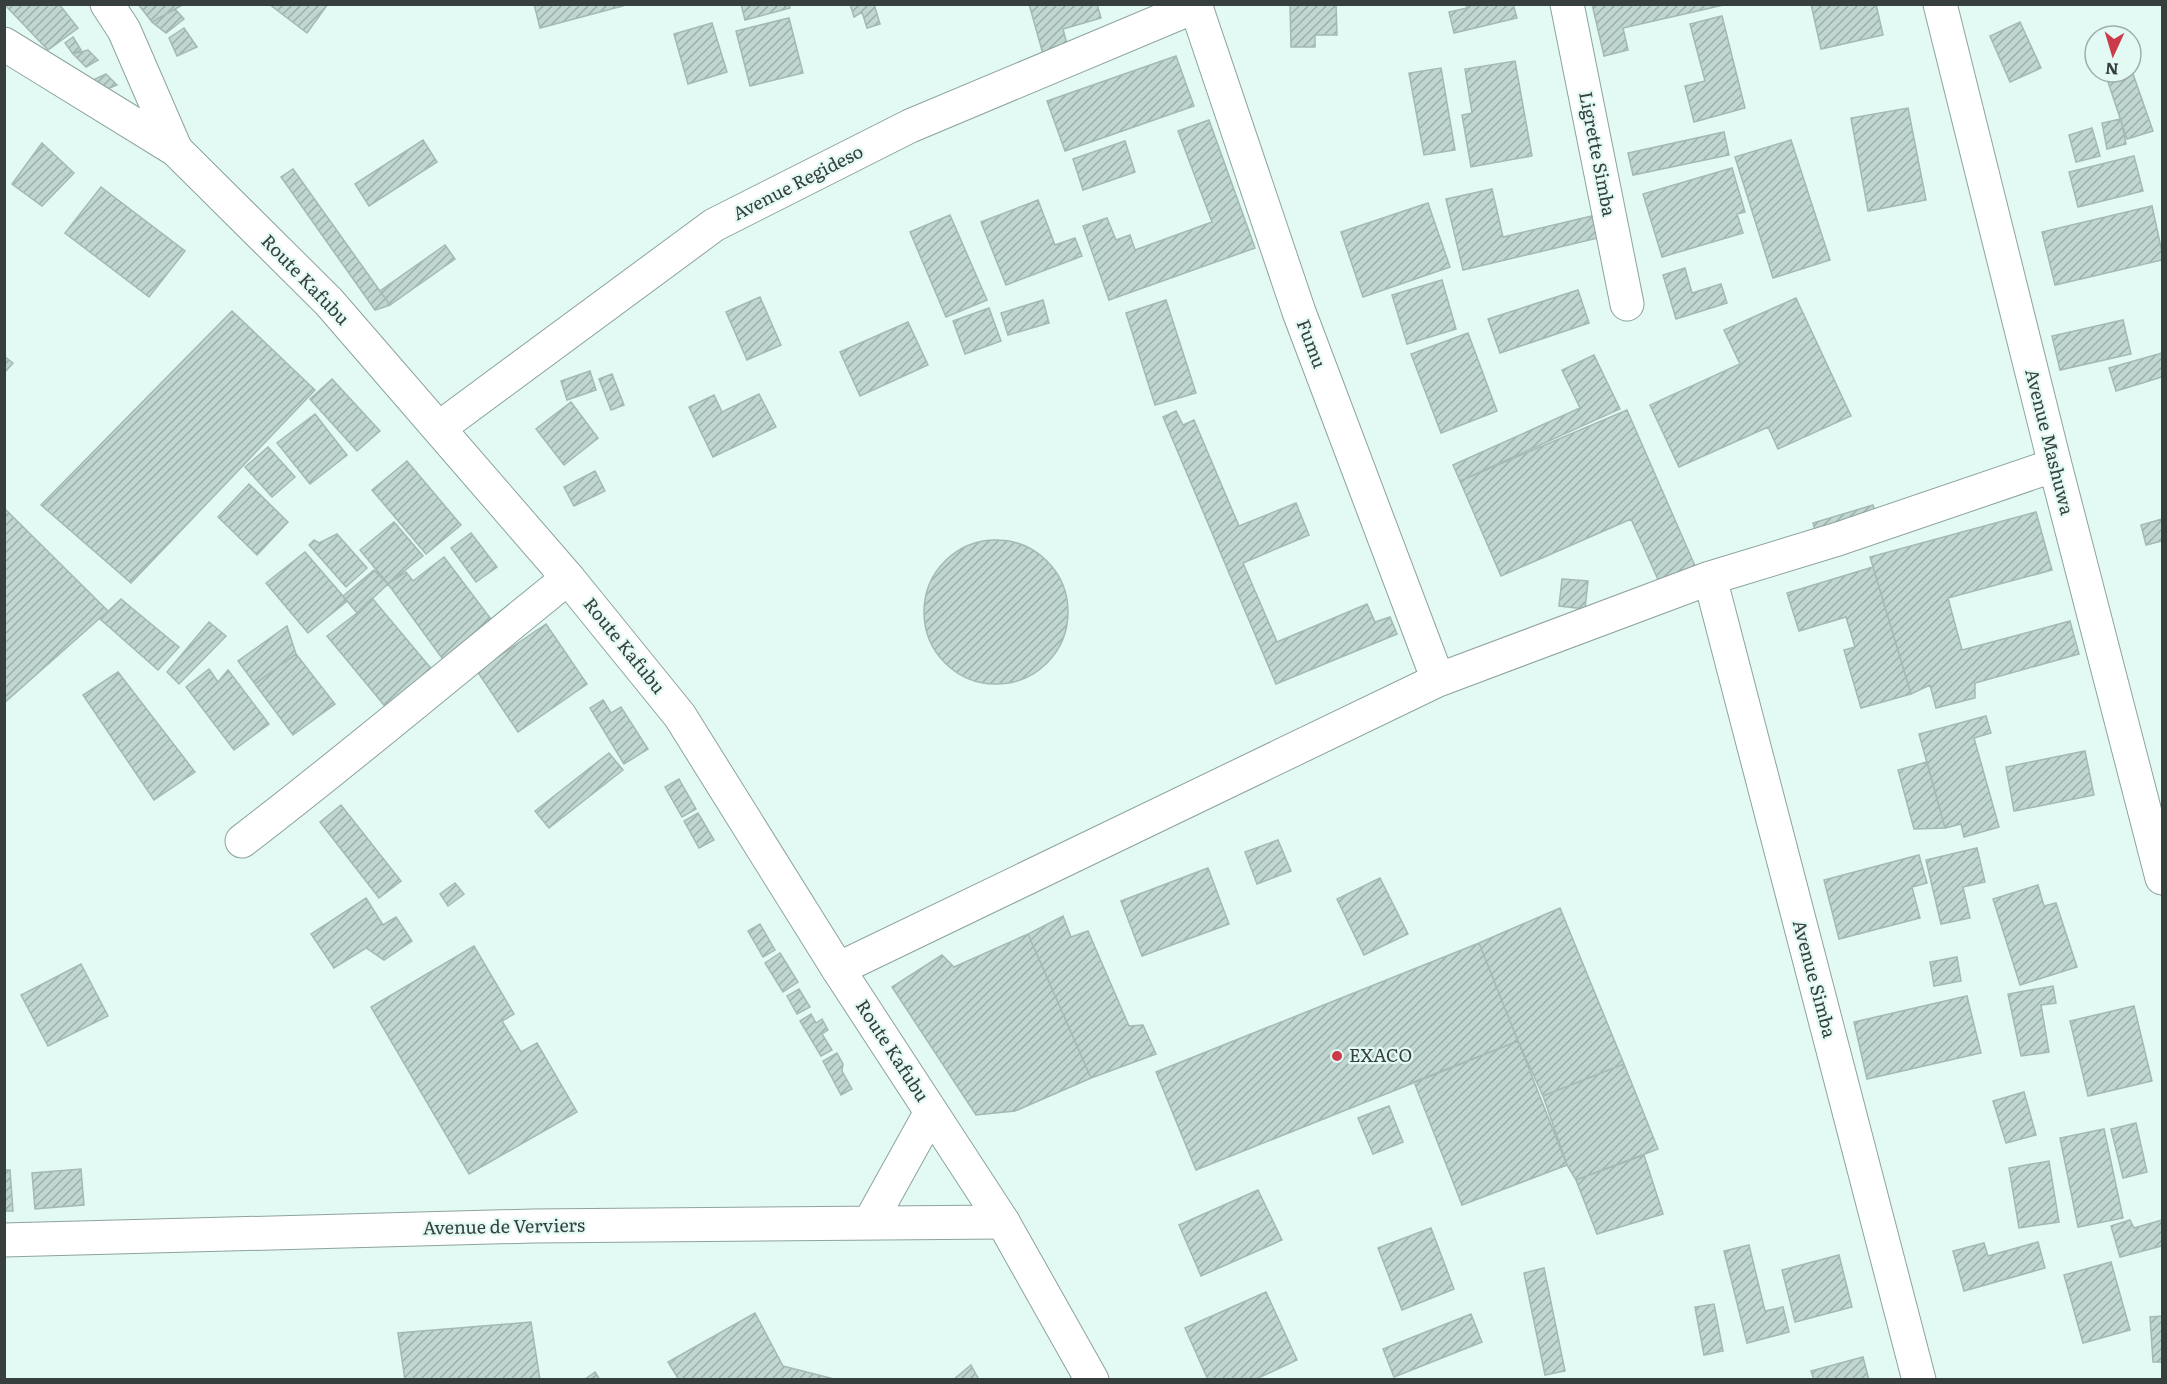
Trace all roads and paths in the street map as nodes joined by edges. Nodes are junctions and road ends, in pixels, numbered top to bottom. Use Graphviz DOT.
graph roads {
  1 [pos="107,4"];
  2 [pos="1567,4"];
  3 [pos="1940,4"];
  4 [pos="1195,5"];
  5 [pos="4,44"];
  6 [pos="176,150"];
  7 [pos="1627,303"];
  8 [pos="439,428"];
  9 [pos="2055,465"];
  10 [pos="568,578"];
  11 [pos="1710,578"];
  12 [pos="1438,680"];
  13 [pos="242,841"];
  14 [pos="2163,878"];
  15 [pos="838,969"];
  16 [pos="931,1112"];
  17 [pos="870,1222"];
  18 [pos="1003,1222"];
  19 [pos="4,1240"];
  20 [pos="1092,1380"];
  21 [pos="1919,1380"];
  1 -- 6 [label="street"];
  2 -- 7 [label="street, Ligrette Simba"];
  3 -- 9 [label="street, Avenue Mashuwa"];
  4 -- 8 [label="street, Avenue Regideso"];
  4 -- 12 [label="street, Fumu"];
  5 -- 6 [label="street, Route Kafubu"];
  6 -- 8 [label="street, Route Kafubu"];
  8 -- 10 [label="street, Route Kafubu"];
  9 -- 11 [label="street"];
  9 -- 14 [label="street, Avenue Mashuwa"];
  10 -- 13 [label="street"];
  10 -- 15 [label="street, Route Kafubu"];
  11 -- 12 [label="street"];
  11 -- 21 [label="street, Avenue Simba"];
  12 -- 15 [label="street"];
  15 -- 16 [label="street, Route Kafubu"];
  16 -- 17 [label="street"];
  16 -- 18 [label="street, Route Kafubu"];
  17 -- 18 [label="street, Avenue de Verviers"];
  17 -- 19 [label="street, Avenue de Verviers"];
  18 -- 20 [label="street, Route Kafubu"];
}
